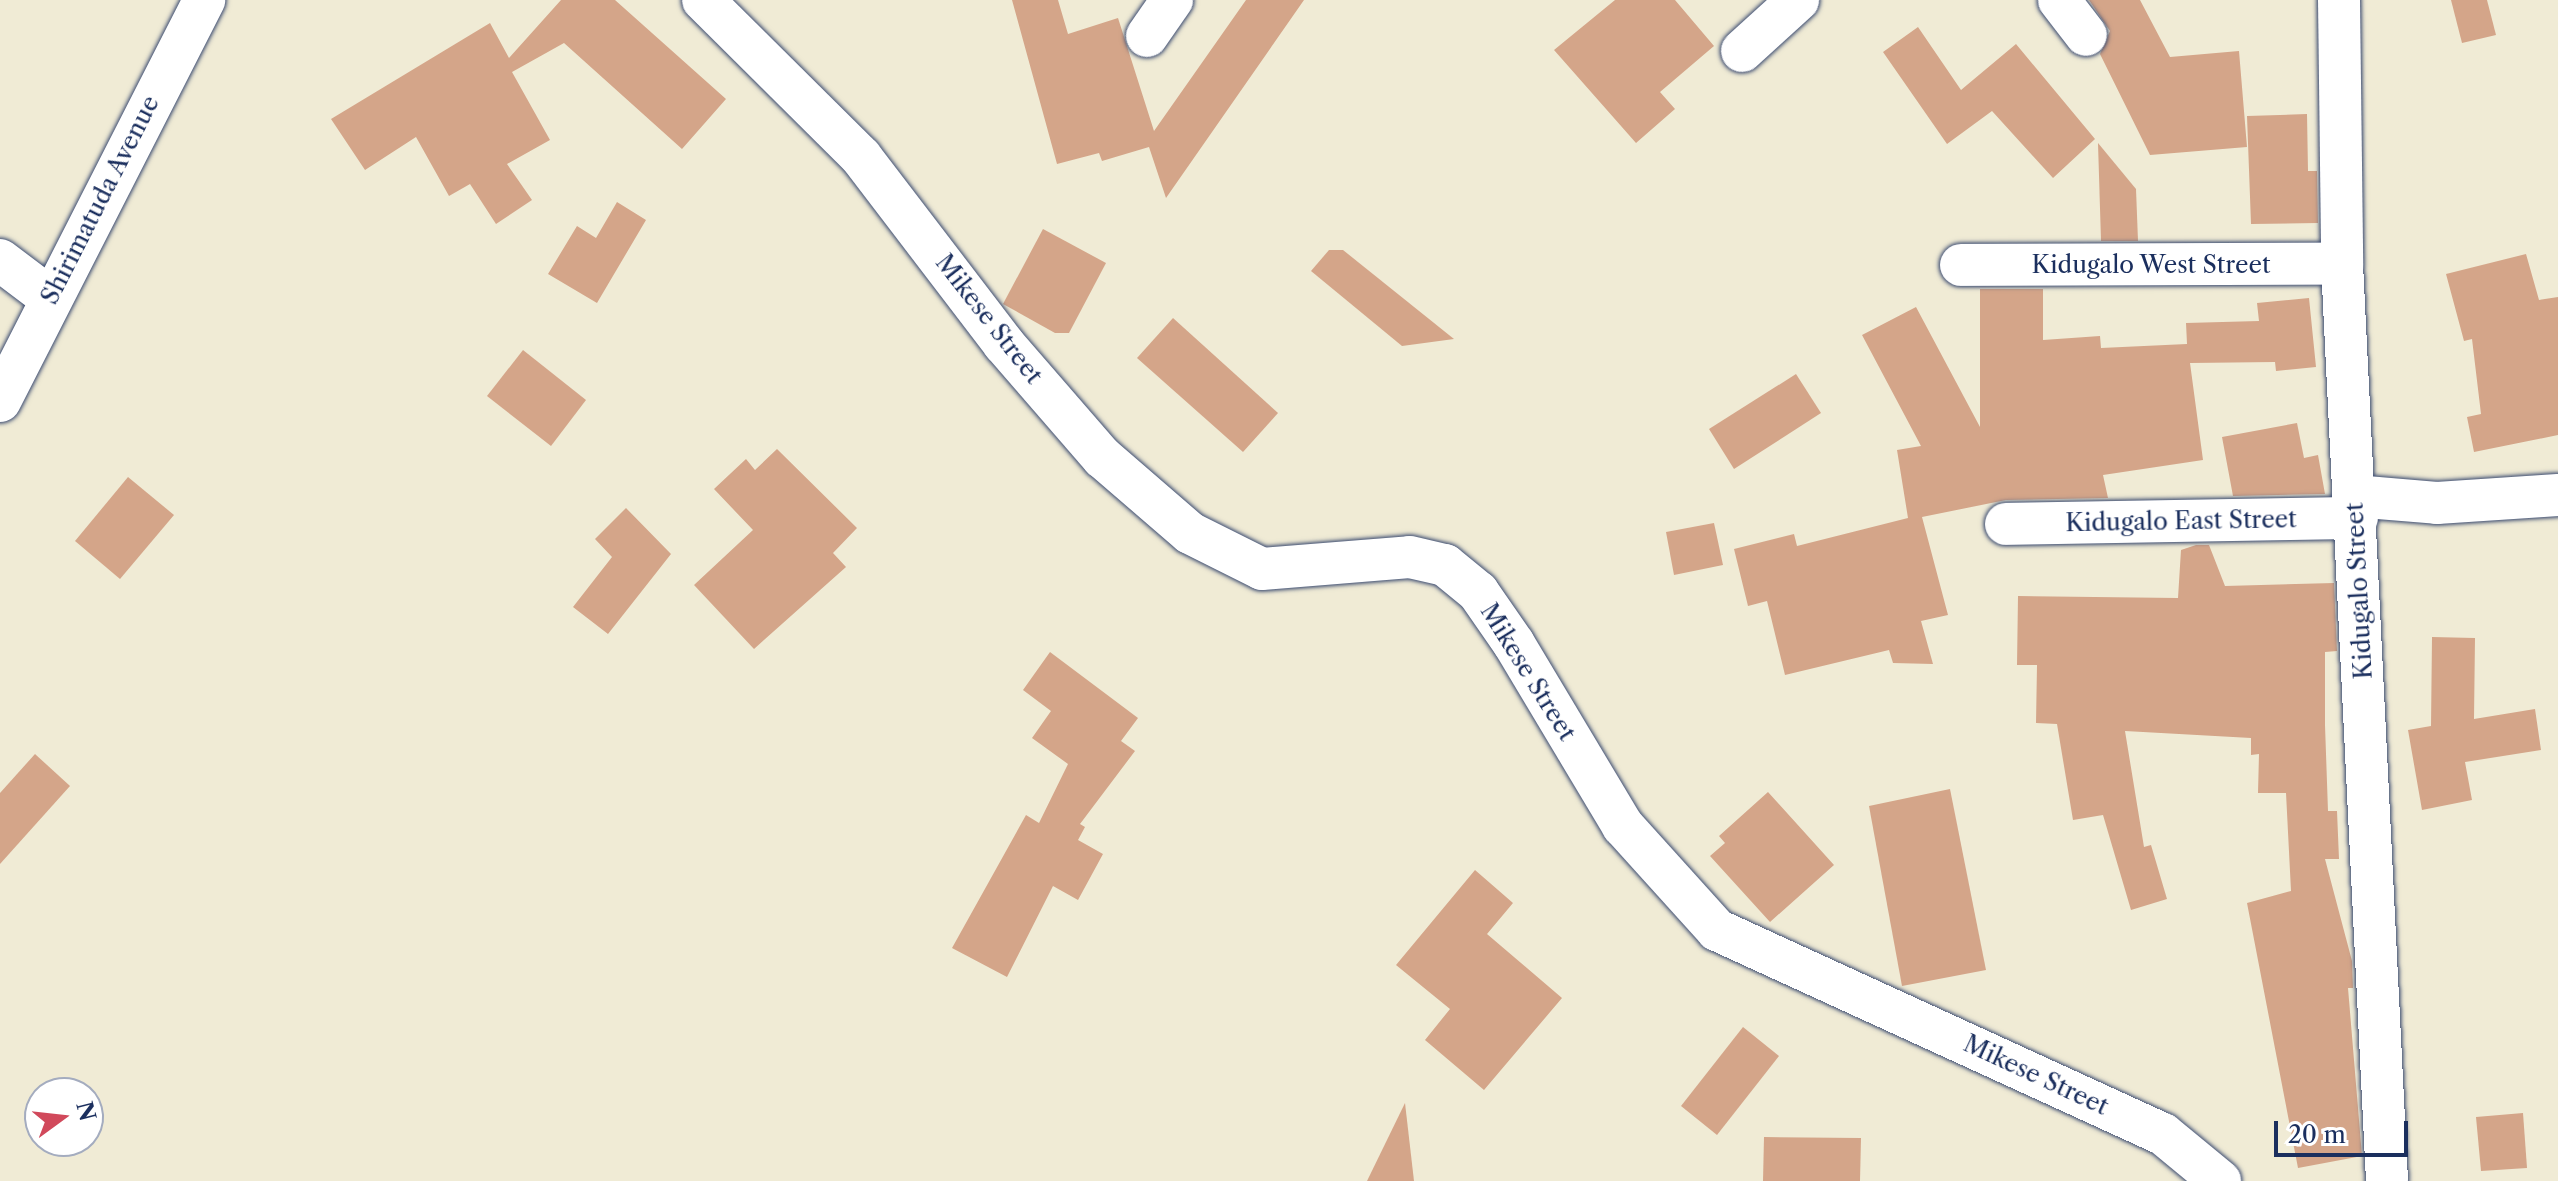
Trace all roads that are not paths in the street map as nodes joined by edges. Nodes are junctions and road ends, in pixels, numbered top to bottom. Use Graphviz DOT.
graph roads {
  1 [pos="204,0"];
  2 [pos="703,0"];
  3 [pos="1172,0"];
  4 [pos="1798,0"];
  5 [pos="2059,0"];
  6 [pos="2339,0"];
  7 [pos="2086,35"];
  8 [pos="1147,36"];
  9 [pos="1742,51"];
  10 [pos="0,260"];
  11 [pos="2342,264"];
  12 [pos="1961,265"];
  13 [pos="49,297"];
  14 [pos="0,401"];
  15 [pos="2558,495"];
  16 [pos="2355,507"];
  17 [pos="2006,524"];
  18 [pos="2220,1181"];
  19 [pos="2387,1181"];
  1 -- 13 [label="street, Shirimatuda Avenue"];
  2 -- 18 [label="street, Mikese Street"];
  3 -- 8 [label="street"];
  4 -- 9 [label="street"];
  5 -- 7 [label="street"];
  6 -- 11 [label="street, Kidugalo Street"];
  10 -- 13 [label="street"];
  11 -- 12 [label="street, Kidugalo West Street"];
  11 -- 16 [label="street, Kidugalo Street"];
  13 -- 14 [label="street, Shirimatuda Avenue"];
  15 -- 16 [label="street, Kidugalo East Street"];
  16 -- 17 [label="street, Kidugalo East Street"];
  16 -- 19 [label="street, Kidugalo Street"];
}
